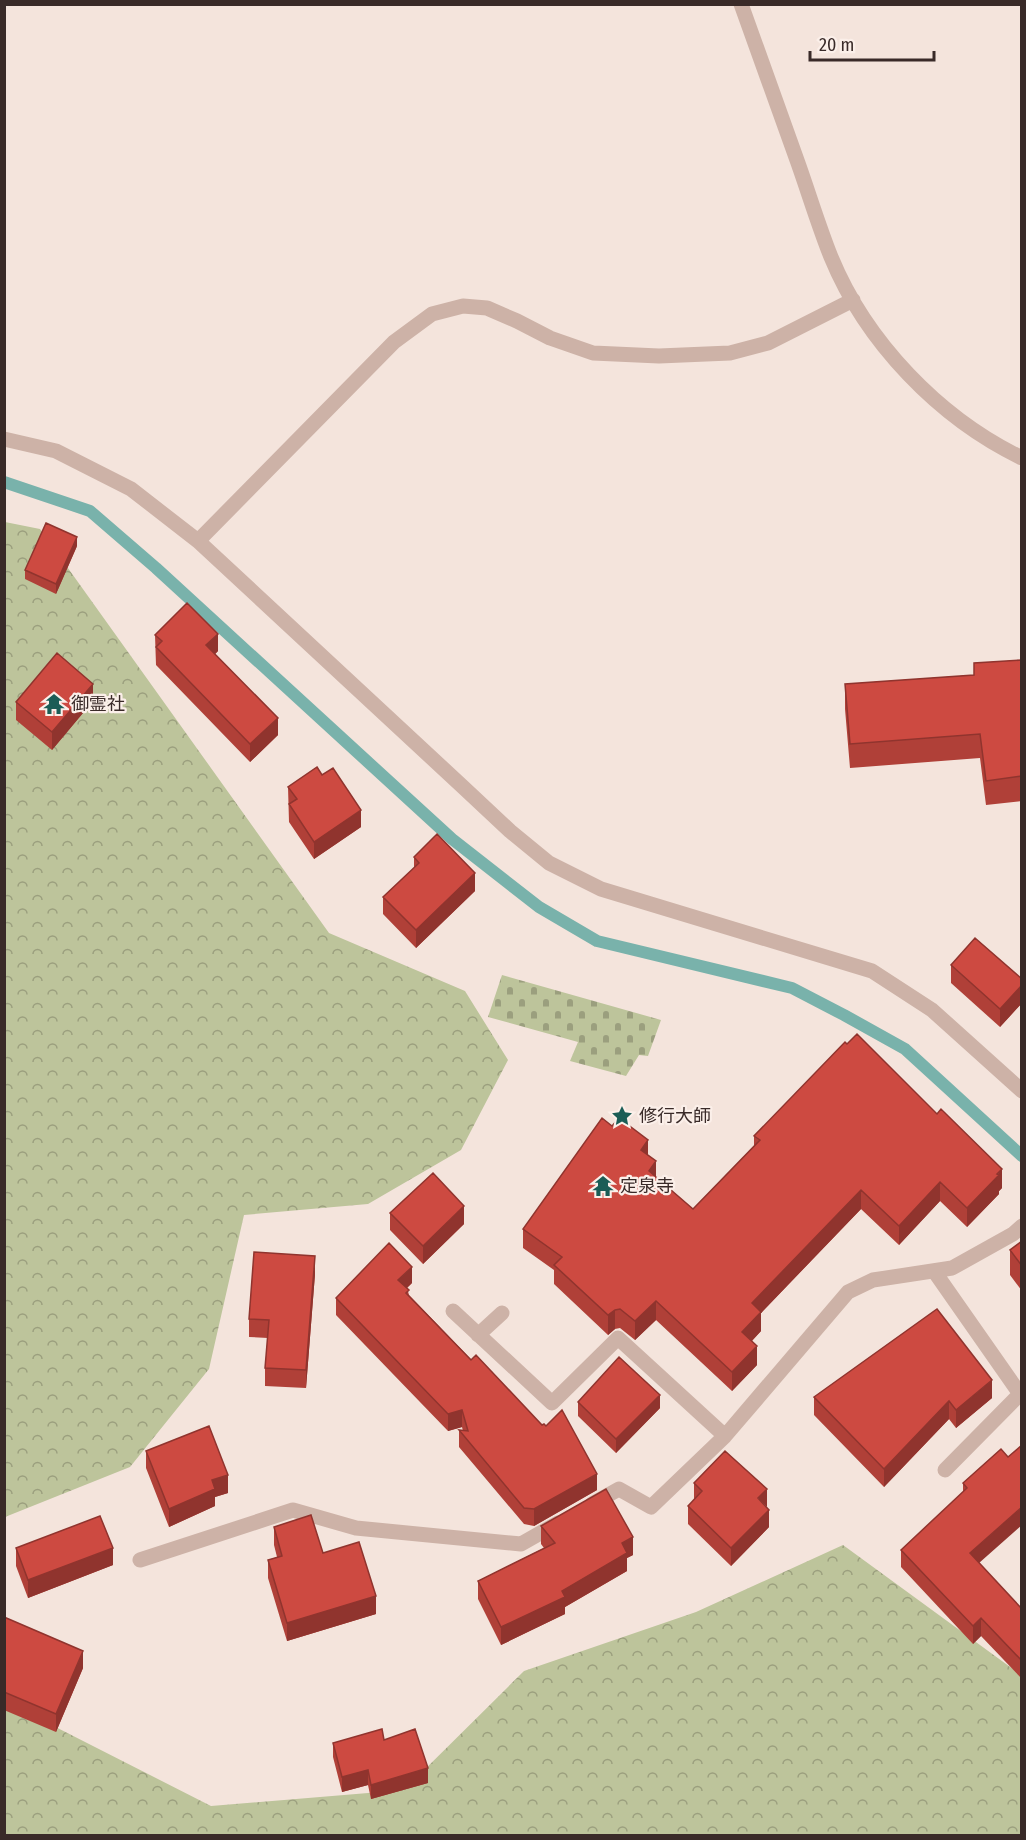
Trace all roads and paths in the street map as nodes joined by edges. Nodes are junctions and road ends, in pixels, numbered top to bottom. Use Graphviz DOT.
graph roads {
  1 [pos="741,4"];
  2 [pos="853,300"];
  3 [pos="4,439"];
  4 [pos="1022,458"];
  5 [pos="198,541"];
  6 [pos="1022,1091"];
  7 [pos="1022,1226"];
  8 [pos="934,1271"];
  9 [pos="453,1311"];
  10 [pos="502,1313"];
  11 [pos="478,1335"];
  12 [pos="725,1436"];
  13 [pos="945,1470"];
  14 [pos="140,1560"];
  1 -- 2 [label="street"];
  2 -- 4 [label="street"];
  2 -- 5 [label="street"];
  3 -- 5 [label="street"];
  5 -- 6 [label="street"];
  7 -- 8 [label="street"];
  8 -- 12 [label="street"];
  8 -- 13 [label="street"];
  9 -- 11 [label="street"];
  10 -- 11 [label="street"];
  11 -- 12 [label="street"];
  12 -- 14 [label="street"];
}
